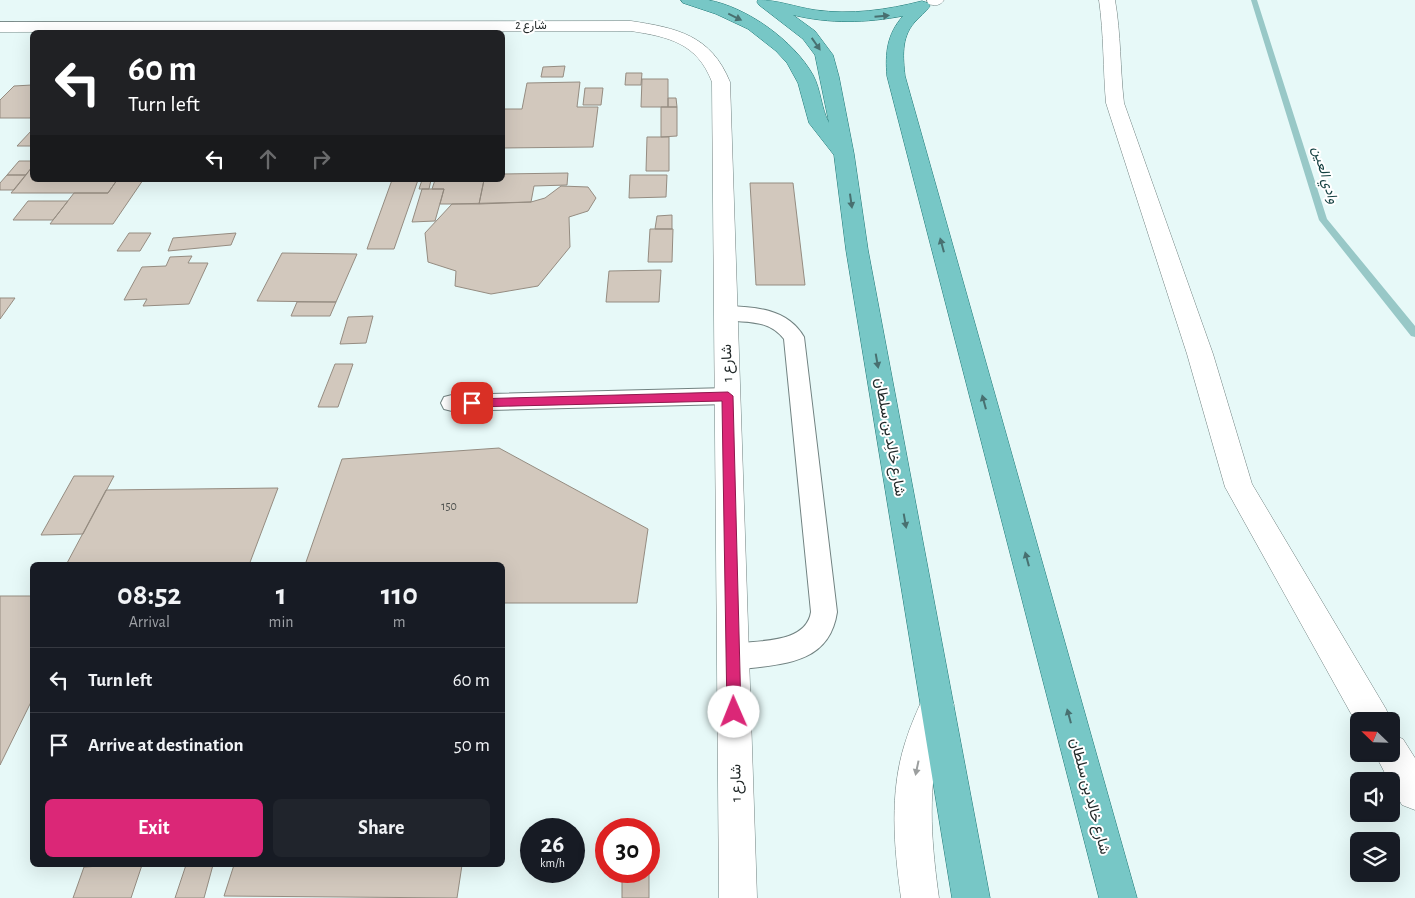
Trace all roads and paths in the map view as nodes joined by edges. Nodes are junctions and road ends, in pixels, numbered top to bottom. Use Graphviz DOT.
graph roads {
  1 [pos="689,0"];
  2 [pos="1107,0"];
  3 [pos="764,1"];
  4 [pos="932,2"];
  5 [pos="0,27"];
  6 [pos="698,46"];
  7 [pos="844,154"];
  8 [pos="725,313"];
  9 [pos="728,396"];
  10 [pos="452,403"];
  11 [pos="733,657"];
  12 [pos="937,705"];
  13 [pos="1369,712"];
  14 [pos="1397,762"];
  15 [pos="1415,792"];
  16 [pos="738,898"];
  17 [pos="920,898"];
  18 [pos="971,898"];
  19 [pos="1118,898"];
  1 -- 7 [label="main road, one-way"];
  2 -- 13 [label="street"];
  3 -- 4 [label="main road, one-way"];
  3 -- 7 [label="main road, شارع خالِد بن سلطان, one-way"];
  19 -- 4 [label="main road, شارع خالِد بن سلطان, one-way"];
  5 -- 6 [label="street, شارع 2"];
  6 -- 8 [label="street, شارع 1"];
  7 -- 12 [label="main road, شارع خالِد بن سلطان, one-way"];
  8 -- 9 [label="street, شارع 1"];
  8 -- 11 [label="lane"];
  9 -- 10 [label="lane"];
  9 -- 11 [label="street, شارع 1"];
  11 -- 16 [label="street, شارع 1"];
  12 -- 17 [label="street, one-way"];
  12 -- 18 [label="main road, شارع خالِد بن سلطان"];
  14 -- 15 [label="street"];
}
